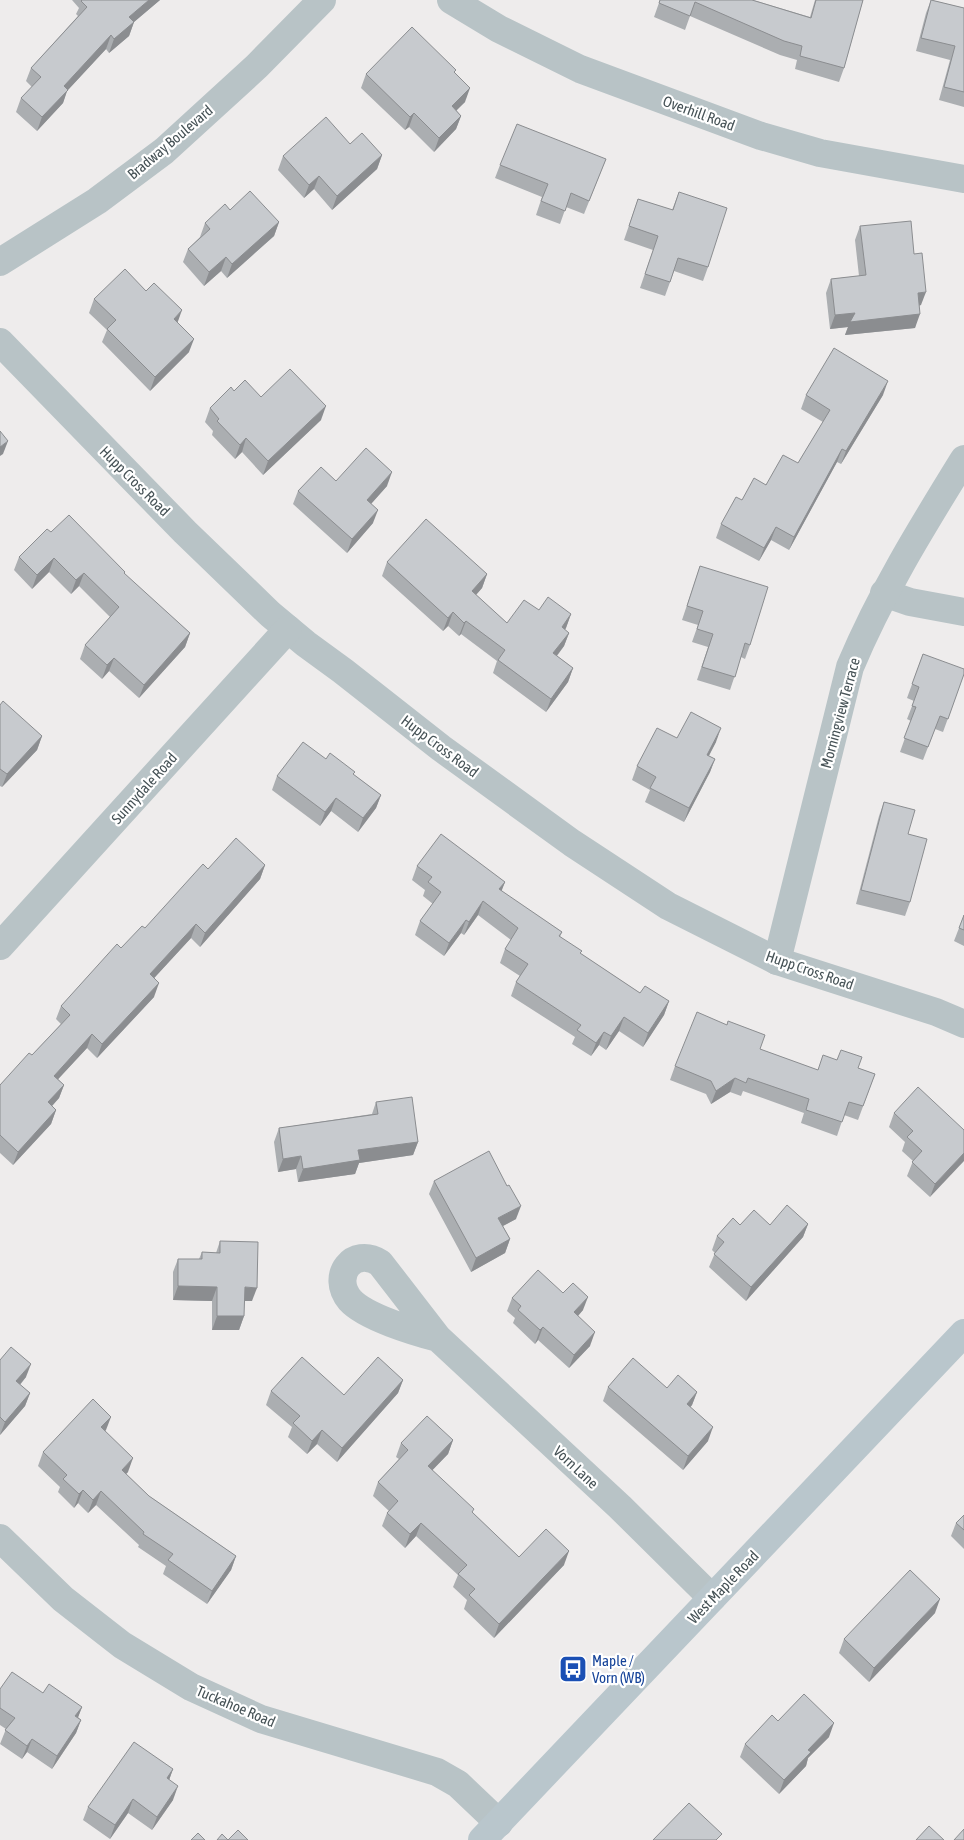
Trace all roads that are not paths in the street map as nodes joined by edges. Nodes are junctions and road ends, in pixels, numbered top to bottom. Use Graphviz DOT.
graph roads {
  1 [pos="322,0"];
  2 [pos="451,0"];
  3 [pos="964,179"];
  4 [pos="0,262"];
  5 [pos="0,342"];
  6 [pos="964,459"];
  7 [pos="884,593"];
  8 [pos="964,612"];
  9 [pos="288,629"];
  10 [pos="0,946"];
  11 [pos="777,961"];
  12 [pos="964,1024"];
  13 [pos="964,1333"];
  14 [pos="438,1338"];
  15 [pos="0,1538"];
  16 [pos="712,1598"];
  17 [pos="490,1832"];
  1 -- 4 [label="street, Bradway Boulevard"];
  2 -- 3 [label="street, Overhill Road"];
  5 -- 9 [label="street, Hupp Cross Road"];
  6 -- 7 [label="street, Morningview Terrace"];
  7 -- 8 [label="street"];
  7 -- 11 [label="street, Morningview Terrace"];
  9 -- 10 [label="street, Sunnydale Road"];
  9 -- 11 [label="street, Hupp Cross Road"];
  11 -- 12 [label="street, Hupp Cross Road"];
  13 -- 16 [label="main road, West Maple Road"];
  14 -- 16 [label="street, Vorn Lane"];
  15 -- 17 [label="street, Tuckahoe Road"];
  16 -- 17 [label="main road, West Maple Road"];
}
